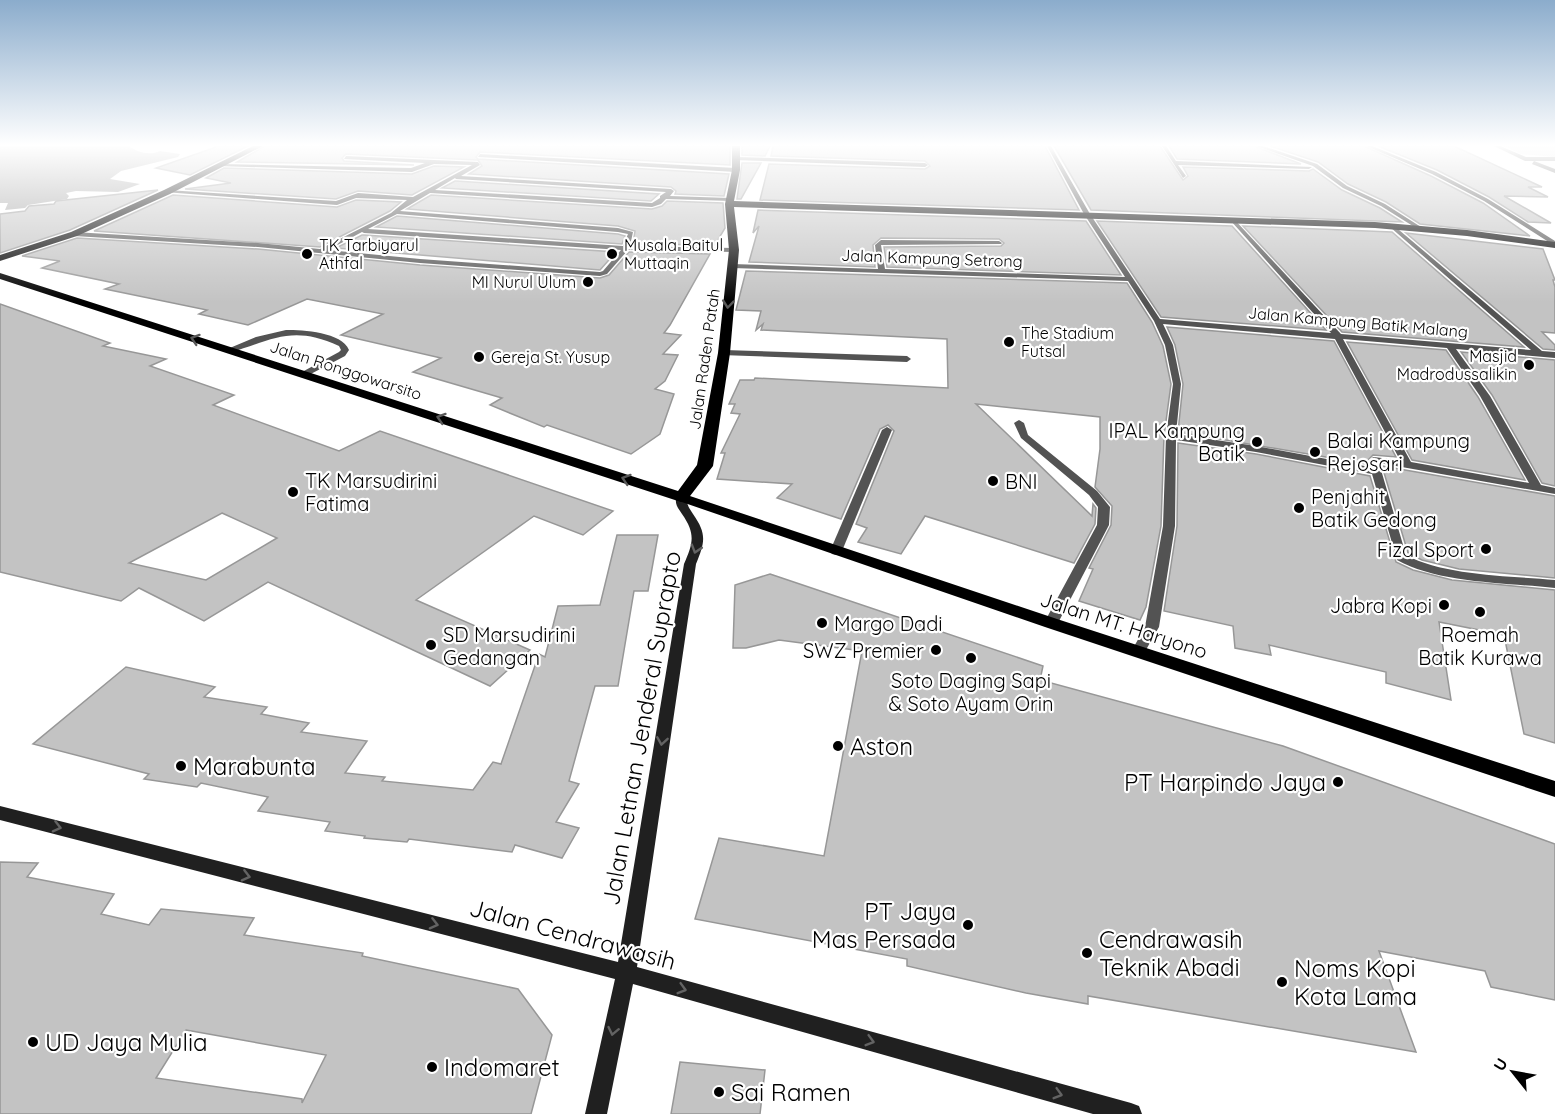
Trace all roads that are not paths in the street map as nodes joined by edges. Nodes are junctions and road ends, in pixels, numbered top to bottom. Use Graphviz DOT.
graph roads {
  1 [pos="154,198"];
  2 [pos="269,198"];
  3 [pos="351,198"];
  4 [pos="399,198"];
  5 [pos="534,198"];
  6 [pos="665,198"];
  7 [pos="730,198"];
  8 [pos="1078,198"];
  9 [pos="1368,198"];
  10 [pos="1482,198"];
  11 [pos="413,199"];
  12 [pos="729,202"];
  13 [pos="396,212"];
  14 [pos="1087,214"];
  15 [pos="1233,220"];
  16 [pos="1392,226"];
  17 [pos="1418,227"];
  18 [pos="364,231"];
  19 [pos="74,234"];
  20 [pos="999,243"];
  21 [pos="1555,244"];
  22 [pos="626,248"];
  23 [pos="734,250"];
  24 [pos="321,251"];
  25 [pos="0,258"];
  26 [pos="732,266"];
  27 [pos="882,270"];
  28 [pos="0,276"];
  29 [pos="1131,279"];
  30 [pos="1158,321"];
  31 [pos="1337,335"];
  32 [pos="1449,345"];
  33 [pos="229,350"];
  34 [pos="724,353"];
  35 [pos="1540,354"];
  36 [pos="1555,355"];
  37 [pos="907,359"];
  38 [pos="305,374"];
  39 [pos="1019,423"];
  40 [pos="888,430"];
  41 [pos="1172,436"];
  42 [pos="1407,463"];
  43 [pos="1378,472"];
  44 [pos="1538,487"];
  45 [pos="1555,491"];
  46 [pos="681,497"];
  47 [pos="836,550"];
  48 [pos="1555,584"];
  49 [pos="1051,623"];
  50 [pos="1138,652"];
  51 [pos="1555,789"];
  52 [pos="0,813"];
  53 [pos="626,973"];
  54 [pos="596,1114"];
  55 [pos="1131,1114"];
  1 -- 19 [label="highway"];
  2 -- 3 [label="street"];
  4 -- 11 [label="street"];
  5 -- 6 [label="street"];
  6 -- 12 [label="street"];
  7 -- 12 [label="highway, Jalan Raden Patah"];
  8 -- 14 [label="street"];
  9 -- 17 [label="street"];
  10 -- 21 [label="street"];
  11 -- 13 [label="street"];
  12 -- 14 [label="highway"];
  12 -- 23 [label="highway, Jalan Raden Patah"];
  13 -- 18 [label="street"];
  13 -- 22 [label="street"];
  14 -- 15 [label="highway"];
  14 -- 29 [label="street"];
  15 -- 16 [label="highway"];
  15 -- 31 [label="street"];
  16 -- 17 [label="highway"];
  16 -- 35 [label="street"];
  17 -- 21 [label="highway"];
  18 -- 22 [label="street"];
  18 -- 24 [label="street"];
  19 -- 24 [label="street"];
  19 -- 25 [label="highway"];
  20 -- 27 [label="street"];
  22 -- 23 [label="street"];
  22 -- 24 [label="street"];
  23 -- 26 [label="highway, Jalan Raden Patah"];
  26 -- 27 [label="street, Jalan Kampung Setrong"];
  26 -- 34 [label="highway, Jalan Raden Patah, one-way"];
  27 -- 29 [label="street, Jalan Kampung Setrong"];
  33 -- 28 [label="highway, Jalan Ronggowarsito, one-way"];
  29 -- 30 [label="street"];
  30 -- 31 [label="street, Jalan Kampung Batik Malang"];
  30 -- 41 [label="street"];
  31 -- 32 [label="street, Jalan Kampung Batik Malang"];
  31 -- 42 [label="street"];
  32 -- 35 [label="street, Jalan Kampung Batik Malang"];
  32 -- 44 [label="street"];
  33 -- 38 [label="highway, Jalan Ronggowarsito"];
  33 -- 38 [label="street"];
  34 -- 37 [label="street"];
  34 -- 46 [label="highway, Jalan Raden Patah"];
  35 -- 36 [label="street, Jalan Kampung Batik Malang"];
  46 -- 38 [label="highway, Jalan Ronggowarsito, one-way"];
  39 -- 49 [label="street"];
  40 -- 47 [label="street"];
  41 -- 43 [label="street"];
  41 -- 50 [label="street"];
  42 -- 43 [label="street"];
  42 -- 44 [label="street"];
  43 -- 48 [label="street"];
  44 -- 45 [label="street"];
  46 -- 47 [label="main road, Jalan MT. Haryono"];
  46 -- 53 [label="main road, Jalan Letnan Jenderal Suprapto, one-way"];
  47 -- 49 [label="main road, Jalan MT. Haryono"];
  49 -- 50 [label="main road, Jalan MT. Haryono"];
  50 -- 51 [label="main road, Jalan MT. Haryono"];
  52 -- 53 [label="main road, Jalan Cendrawasih, one-way"];
  53 -- 54 [label="main road, Jalan Letnan Jenderal Suprapto, one-way"];
  53 -- 55 [label="main road, Jalan Cendrawasih, one-way"];
}
